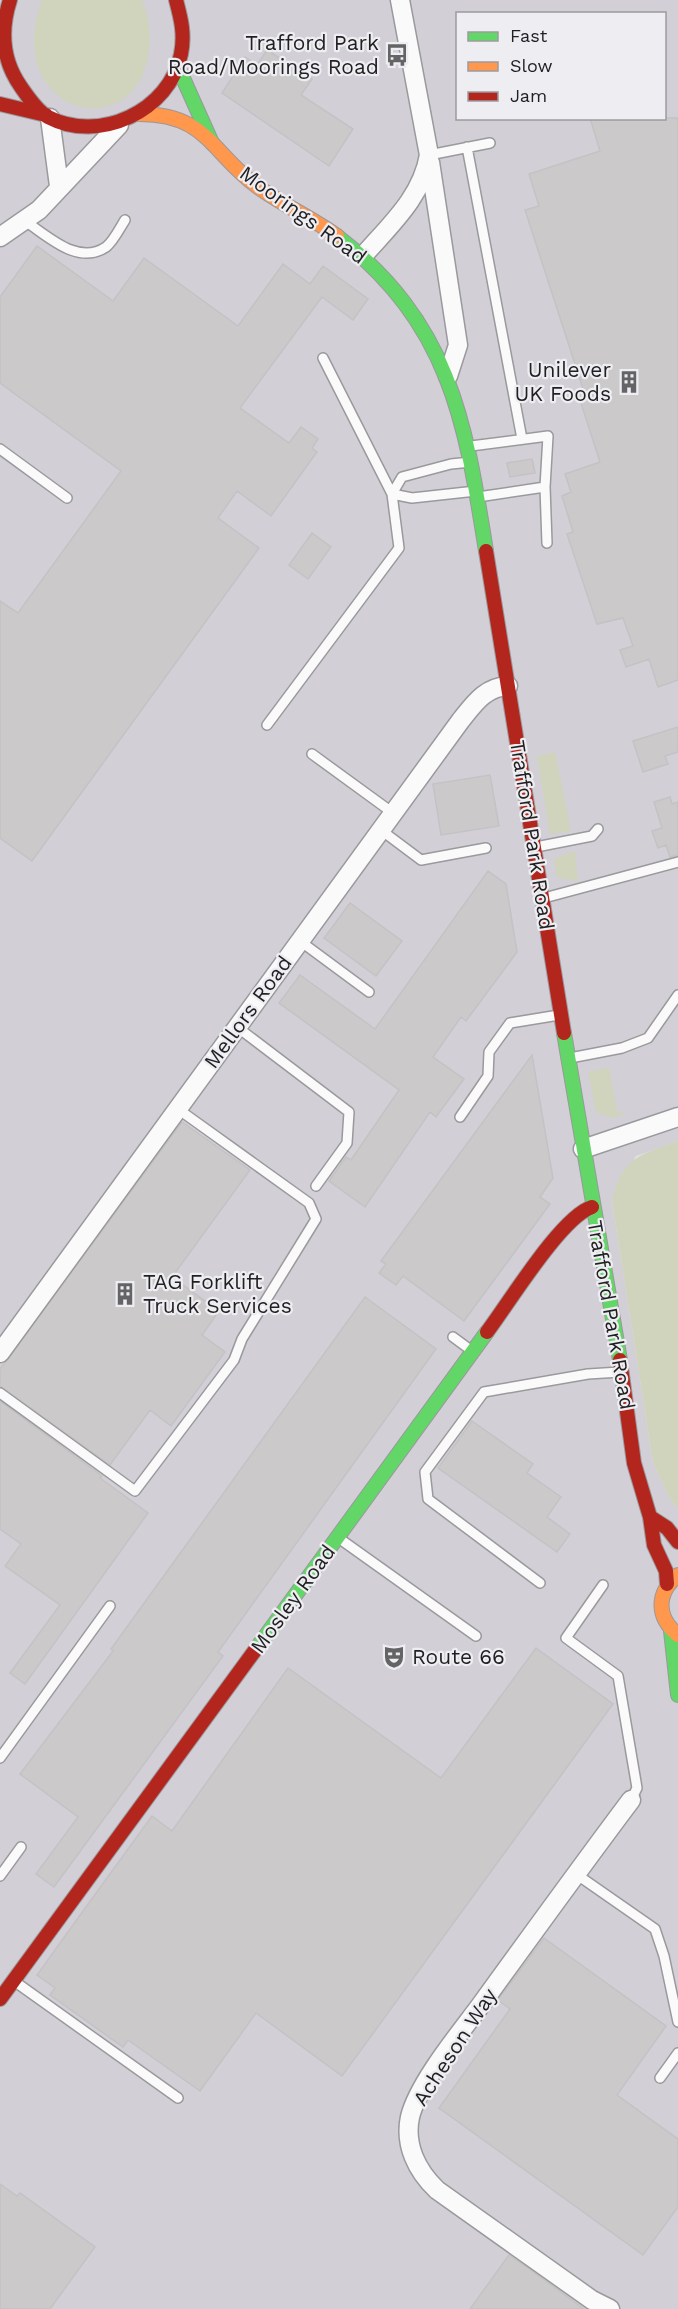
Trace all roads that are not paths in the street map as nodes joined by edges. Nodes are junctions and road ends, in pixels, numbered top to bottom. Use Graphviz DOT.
graph roads {
  1 [pos="9,0"];
  2 [pos="176,0"];
  3 [pos="400,0"];
  4 [pos="1,31"];
  5 [pos="178,67"];
  6 [pos="0,104"];
  7 [pos="48,116"];
  8 [pos="131,117"];
  9 [pos="490,142"];
  10 [pos="214,146"];
  11 [pos="467,147"];
  12 [pos="429,155"];
  13 [pos="59,186"];
  14 [pos="125,220"];
  15 [pos="25,221"];
  16 [pos="0,237"];
  17 [pos="363,256"];
  18 [pos="323,358"];
  19 [pos="448,376"];
  20 [pos="522,439"];
  21 [pos="468,446"];
  22 [pos="0,449"];
  23 [pos="472,462"];
  24 [pos="545,487"];
  25 [pos="392,494"];
  26 [pos="477,494"];
  27 [pos="66,498"];
  28 [pos="547,543"];
  29 [pos="508,686"];
  30 [pos="267,725"];
  31 [pos="312,754"];
  32 [pos="393,813"];
  33 [pos="598,829"];
  34 [pos="381,830"];
  35 [pos="486,848"];
  36 [pos="534,848"];
  37 [pos="678,862"];
  38 [pos="542,898"];
  39 [pos="300,942"];
  40 [pos="369,992"];
  41 [pos="678,995"];
  42 [pos="561,1015"];
  43 [pos="237,1027"];
  44 [pos="568,1058"];
  45 [pos="178,1108"];
  46 [pos="460,1117"];
  47 [pos="678,1117"];
  48 [pos="583,1149"];
  49 [pos="316,1186"];
  50 [pos="592,1207"];
  51 [pos="453,1337"];
  52 [pos="474,1352"];
  53 [pos="0,1353"];
  54 [pos="622,1372"];
  55 [pos="0,1392"];
  56 [pos="650,1517"];
  57 [pos="338,1537"];
  58 [pos="678,1542"];
  59 [pos="673,1579"];
  60 [pos="540,1583"];
  61 [pos="603,1585"];
  62 [pos="110,1606"];
  63 [pos="675,1633"];
  64 [pos="476,1636"];
  65 [pos="678,1682"];
  66 [pos="678,1695"];
  67 [pos="0,1758"];
  68 [pos="631,1800"];
  69 [pos="21,1847"];
  70 [pos="576,1874"];
  71 [pos="0,1876"];
  72 [pos="5,1989"];
  73 [pos="678,2022"];
  74 [pos="678,2053"];
  75 [pos="660,2078"];
  76 [pos="178,2098"];
  77 [pos="609,2309"];
  1 -- 4 [label="street"];
  2 -- 5 [label="street"];
  3 -- 12 [label="street"];
  4 -- 7 [label="street"];
  5 -- 8 [label="street"];
  5 -- 10 [label="street, Moorings Road"];
  6 -- 7 [label="street"];
  7 -- 8 [label="street"];
  7 -- 13 [label="street"];
  8 -- 10 [label="street, Moorings Road"];
  8 -- 13 [label="street"];
  9 -- 11 [label="lane"];
  10 -- 17 [label="street, Moorings Road"];
  11 -- 12 [label="lane"];
  11 -- 20 [label="lane"];
  12 -- 17 [label="street"];
  12 -- 19 [label="street"];
  13 -- 15 [label="street"];
  14 -- 15 [label="lane"];
  15 -- 16 [label="street"];
  17 -- 19 [label="street, Moorings Road"];
  18 -- 25 [label="lane"];
  19 -- 21 [label="street, Trafford Park Road"];
  20 -- 21 [label="lane"];
  20 -- 24 [label="lane"];
  21 -- 23 [label="street, Trafford Park Road"];
  22 -- 27 [label="lane"];
  23 -- 25 [label="lane"];
  23 -- 26 [label="street, Trafford Park Road"];
  24 -- 26 [label="lane"];
  24 -- 28 [label="lane"];
  25 -- 26 [label="lane"];
  25 -- 30 [label="lane"];
  26 -- 29 [label="street, Trafford Park Road"];
  29 -- 32 [label="street, Mellors Road"];
  29 -- 36 [label="street, Trafford Park Road"];
  31 -- 32 [label="lane"];
  32 -- 34 [label="street, Mellors Road"];
  33 -- 36 [label="lane"];
  34 -- 35 [label="lane"];
  34 -- 39 [label="street, Mellors Road"];
  36 -- 38 [label="street, Trafford Park Road"];
  37 -- 38 [label="lane"];
  38 -- 42 [label="street, Trafford Park Road"];
  39 -- 40 [label="lane"];
  39 -- 43 [label="street, Mellors Road"];
  41 -- 44 [label="lane"];
  42 -- 44 [label="street, Trafford Park Road"];
  42 -- 46 [label="lane"];
  43 -- 45 [label="street, Mellors Road"];
  43 -- 49 [label="lane"];
  44 -- 48 [label="street, Trafford Park Road"];
  45 -- 53 [label="street, Mellors Road"];
  45 -- 55 [label="lane"];
  47 -- 48 [label="street"];
  48 -- 50 [label="street, Trafford Park Road"];
  50 -- 52 [label="street, Mosley Road"];
  50 -- 54 [label="street, Trafford Park Road"];
  51 -- 52 [label="lane"];
  52 -- 57 [label="street, Mosley Road"];
  54 -- 56 [label="street, Trafford Park Road"];
  54 -- 60 [label="lane"];
  56 -- 58 [label="street"];
  56 -- 59 [label="street, Trafford Park Road"];
  57 -- 64 [label="lane"];
  57 -- 72 [label="street, Mosley Road"];
  59 -- 63 [label="street"];
  61 -- 68 [label="lane"];
  62 -- 67 [label="lane"];
  63 -- 65 [label="street"];
  65 -- 66 [label="street"];
  68 -- 70 [label="street, Acheson Way"];
  69 -- 71 [label="lane"];
  70 -- 73 [label="lane"];
  70 -- 77 [label="street, Acheson Way"];
  72 -- 76 [label="lane"];
  74 -- 75 [label="lane"];
}
